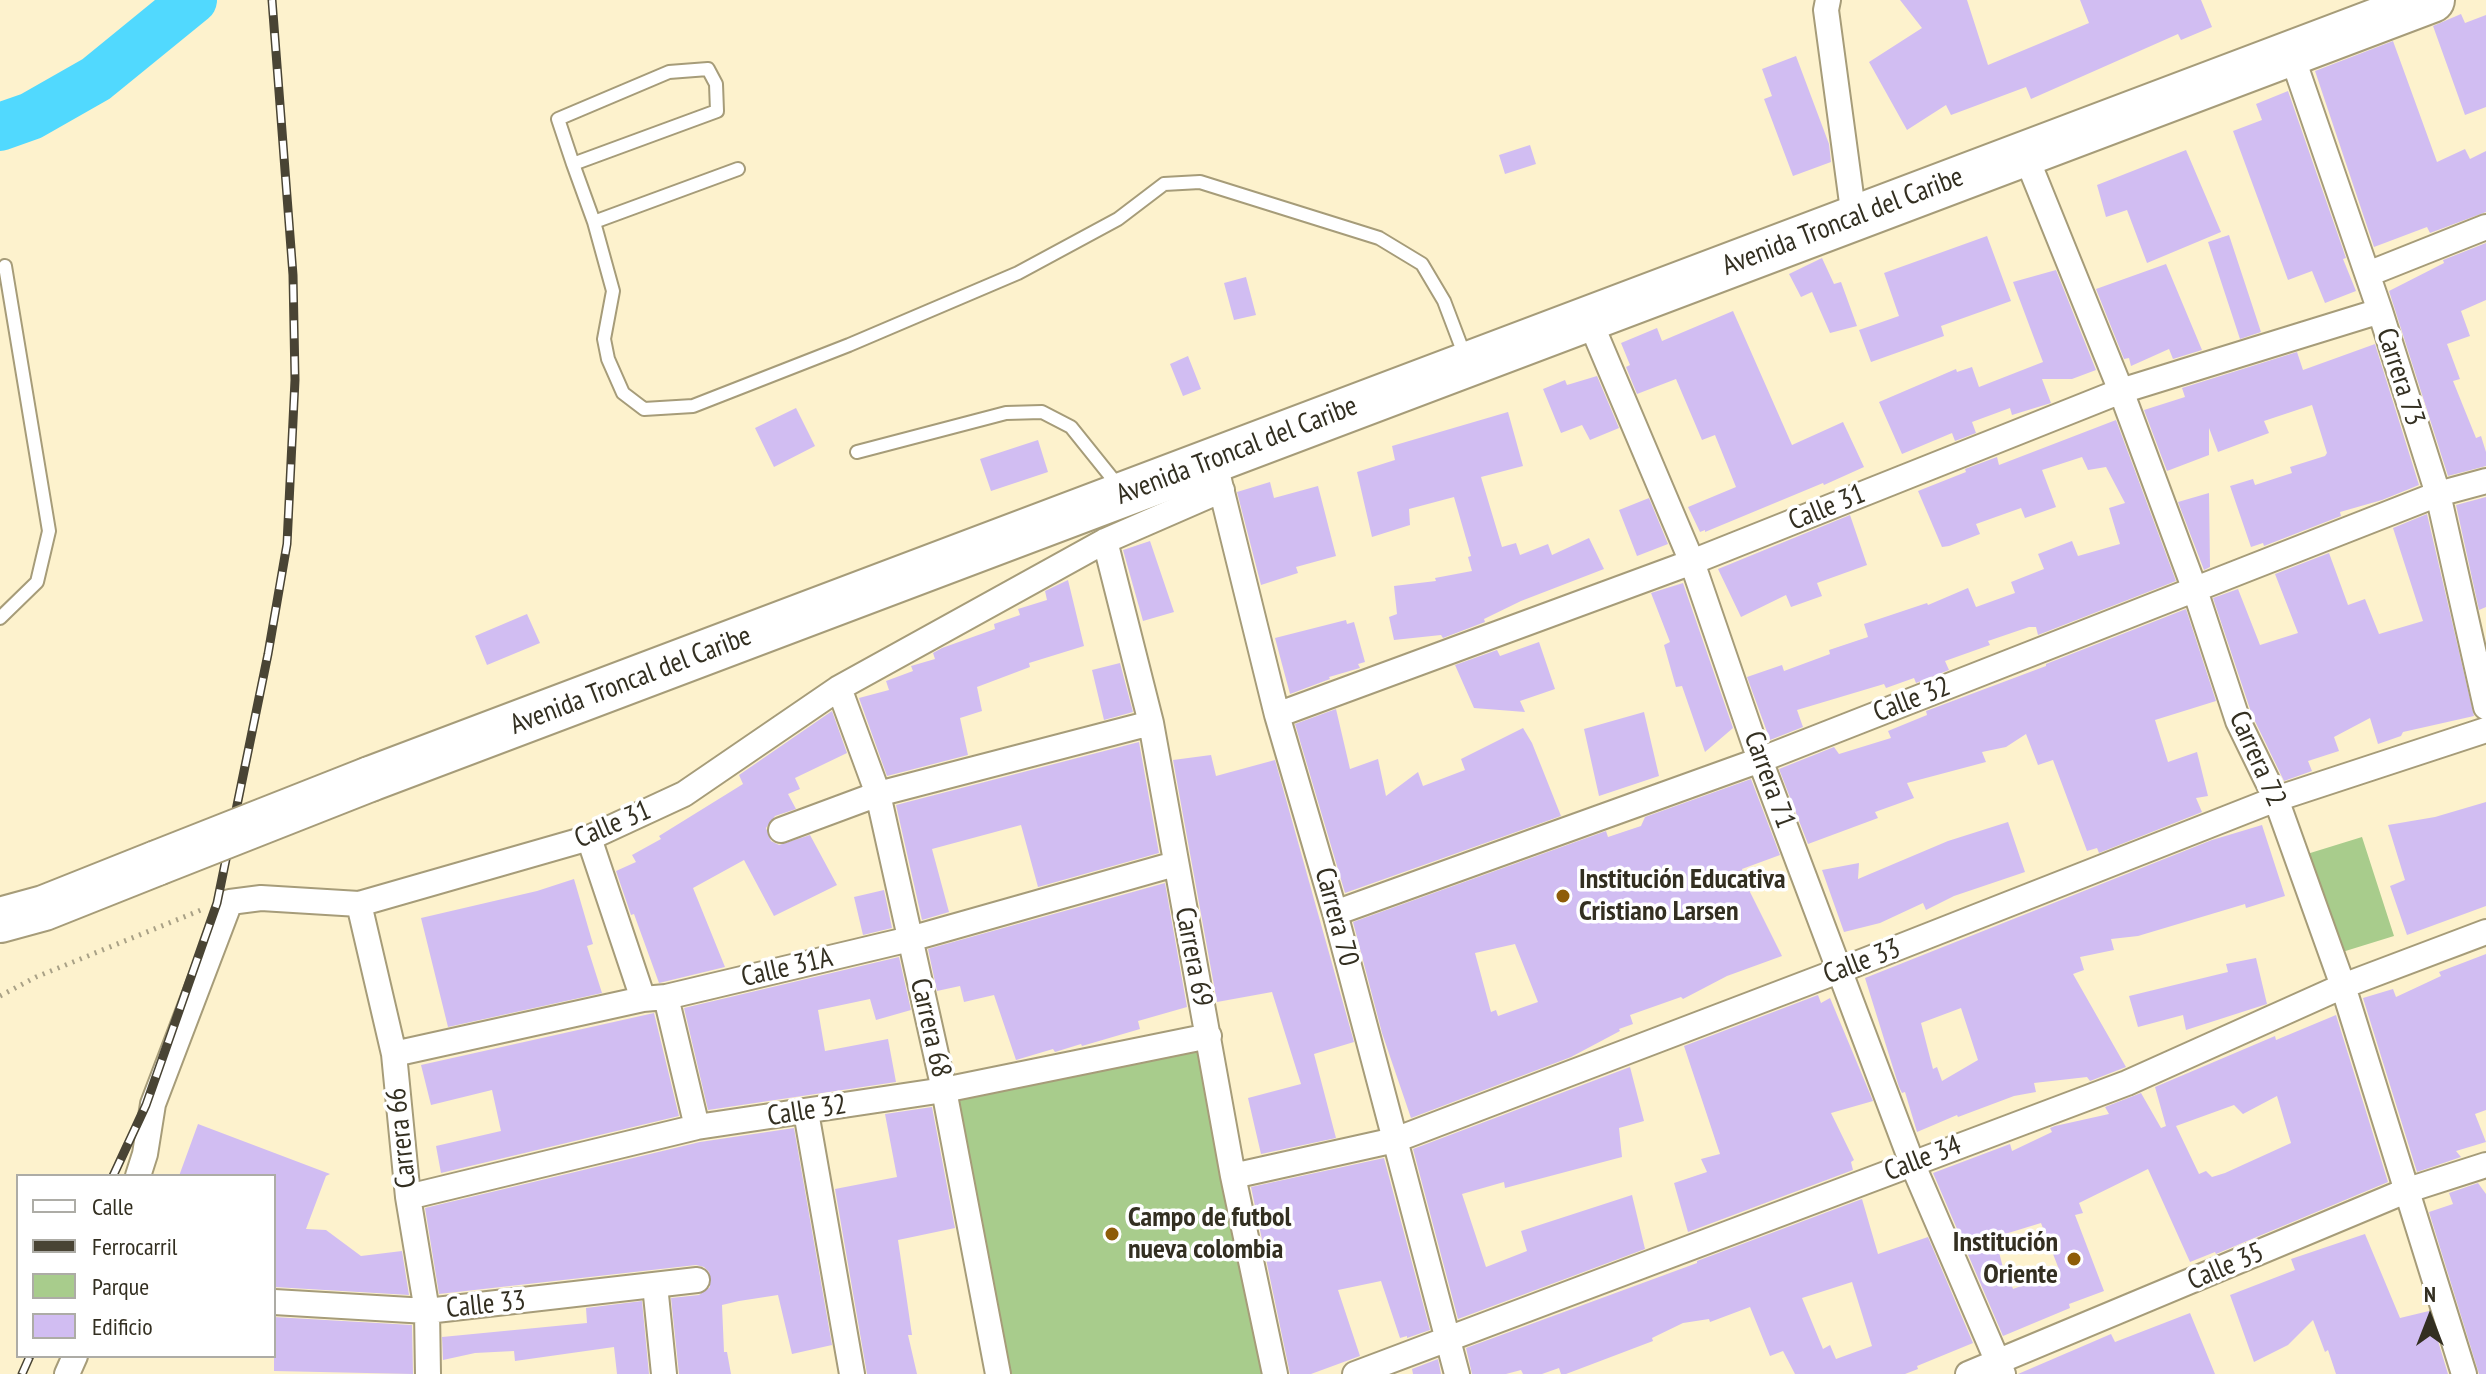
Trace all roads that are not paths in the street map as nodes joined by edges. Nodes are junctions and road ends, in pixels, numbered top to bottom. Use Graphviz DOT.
graph roads {
  1 [pos="1828,0"];
  2 [pos="2432,0"];
  3 [pos="2291,53"];
  4 [pos="2025,154"];
  5 [pos="573,164"];
  6 [pos="738,169"];
  7 [pos="1854,218"];
  8 [pos="594,222"];
  9 [pos="2486,227"];
  10 [pos="5,266"];
  11 [pos="2368,274"];
  12 [pos="2380,311"];
  13 [pos="1589,319"];
  14 [pos="1468,364"];
  15 [pos="2121,391"];
  16 [pos="857,452"];
  17 [pos="1218,475"];
  18 [pos="2486,481"];
  19 [pos="1125,494"];
  20 [pos="2438,494"];
  21 [pos="1105,541"];
  22 [pos="1692,562"];
  23 [pos="2195,590"];
  24 [pos="0,618"];
  25 [pos="839,688"];
  26 [pos="2486,707"];
  27 [pos="1277,715"];
  28 [pos="1151,723"];
  29 [pos="2486,730"];
  30 [pos="1760,760"];
  31 [pos="878,794"];
  32 [pos="2276,799"];
  33 [pos="781,830"];
  34 [pos="589,838"];
  35 [pos="1175,864"];
  36 [pos="359,904"];
  37 [pos="44,908"];
  38 [pos="1335,913"];
  39 [pos="0,920"];
  40 [pos="0,931"];
  41 [pos="2486,932"];
  42 [pos="910,939"];
  43 [pos="1841,970"];
  44 [pos="2343,986"];
  45 [pos="655,998"];
  46 [pos="1209,1036"];
  47 [pos="394,1054"];
  48 [pos="944,1090"];
  49 [pos="806,1112"];
  50 [pos="697,1127"];
  51 [pos="1395,1140"];
  52 [pos="1912,1163"];
  53 [pos="2486,1165"];
  54 [pos="139,1174"];
  55 [pos="1233,1176"];
  56 [pos="2408,1190"];
  57 [pos="408,1197"];
  58 [pos="697,1280"];
  59 [pos="655,1285"];
  60 [pos="276,1302"];
  61 [pos="427,1311"];
  62 [pos="1449,1338"];
  63 [pos="2001,1368"];
  64 [pos="428,1374"];
  65 [pos="664,1374"];
  66 [pos="852,1374"];
  67 [pos="998,1374"];
  68 [pos="1275,1374"];
  69 [pos="1355,1374"];
  70 [pos="1457,1374"];
  71 [pos="1968,1374"];
  72 [pos="2464,1374"];
  1 -- 7 [label="street"];
  2 -- 3 [label="highway, Avenida Troncal del Caribe"];
  3 -- 4 [label="highway, Avenida Troncal del Caribe"];
  3 -- 11 [label="street, Carrera 73"];
  4 -- 7 [label="highway, Avenida Troncal del Caribe"];
  4 -- 15 [label="street, Carrera 72"];
  5 -- 5 [label="lane"];
  5 -- 8 [label="lane"];
  6 -- 8 [label="lane"];
  7 -- 13 [label="highway, Avenida Troncal del Caribe"];
  8 -- 14 [label="lane"];
  9 -- 11 [label="street"];
  10 -- 24 [label="lane"];
  11 -- 12 [label="street, Carrera 73"];
  12 -- 15 [label="street, Calle 31"];
  12 -- 20 [label="street, Carrera 73"];
  13 -- 14 [label="highway, Avenida Troncal del Caribe"];
  13 -- 22 [label="street, Carrera 71"];
  14 -- 17 [label="highway, Avenida Troncal del Caribe"];
  15 -- 22 [label="street, Calle 31"];
  15 -- 23 [label="street, Carrera 72"];
  16 -- 19 [label="lane"];
  17 -- 19 [label="highway, Avenida Troncal del Caribe"];
  17 -- 21 [label="street, Calle 31"];
  17 -- 27 [label="street, Carrera 70"];
  18 -- 20 [label="street, Calle 32"];
  19 -- 37 [label="highway, Avenida Troncal del Caribe, bridge"];
  20 -- 23 [label="street, Calle 32"];
  20 -- 26 [label="street, Carrera 73"];
  21 -- 25 [label="street, Calle 31"];
  21 -- 28 [label="street, Carrera 69"];
  22 -- 27 [label="street, Calle 31"];
  22 -- 30 [label="street, Carrera 71"];
  23 -- 30 [label="street, Calle 32"];
  23 -- 32 [label="street, Carrera 72"];
  25 -- 31 [label="street, Carrera 68"];
  25 -- 34 [label="street, Calle 31"];
  27 -- 38 [label="street, Carrera 70"];
  28 -- 31 [label="street"];
  28 -- 35 [label="street, Carrera 69"];
  29 -- 32 [label="street, Calle 33"];
  30 -- 38 [label="street, Calle 32"];
  30 -- 43 [label="street, Carrera 71"];
  31 -- 33 [label="street"];
  31 -- 42 [label="street, Carrera 68"];
  32 -- 43 [label="street, Calle 33"];
  32 -- 44 [label="street, Carrera 72"];
  34 -- 36 [label="street, Calle 31"];
  34 -- 45 [label="street"];
  35 -- 42 [label="street, Calle 31A"];
  35 -- 46 [label="street, Carrera 69"];
  36 -- 47 [label="street, Carrera 66"];
  36 -- 54 [label="street, Calle 31"];
  37 -- 39 [label="highway, Avenida Troncal del Caribe"];
  37 -- 40 [label="highway, Avenida Troncal del Caribe"];
  38 -- 51 [label="street, Carrera 70"];
  41 -- 44 [label="street, Calle 34"];
  42 -- 45 [label="street, Calle 31A"];
  42 -- 48 [label="street, Carrera 68"];
  43 -- 51 [label="street, Calle 33"];
  43 -- 52 [label="street, Carrera 71"];
  44 -- 52 [label="street, Calle 34"];
  44 -- 56 [label="street, Carrera 72"];
  45 -- 47 [label="street, Calle 31A"];
  45 -- 50 [label="street"];
  46 -- 48 [label="street, Calle 32"];
  46 -- 55 [label="street, Carrera 69"];
  47 -- 57 [label="street, Carrera 66"];
  48 -- 49 [label="street, Calle 32"];
  48 -- 67 [label="street, Carrera 68"];
  49 -- 50 [label="street, Calle 32"];
  49 -- 66 [label="street"];
  50 -- 57 [label="street, Calle 32"];
  51 -- 55 [label="street, Calle 33"];
  51 -- 62 [label="street, Carrera 70"];
  52 -- 62 [label="street, Calle 34"];
  52 -- 63 [label="street, Carrera 71"];
  53 -- 56 [label="street, Calle 35"];
  55 -- 68 [label="street, Carrera 69"];
  56 -- 63 [label="street, Calle 35"];
  56 -- 72 [label="street, Carrera 72"];
  57 -- 61 [label="street, Carrera 66"];
  58 -- 59 [label="street, Calle 33"];
  59 -- 61 [label="street, Calle 33"];
  59 -- 65 [label="street"];
  60 -- 61 [label="street, Calle 33"];
  61 -- 64 [label="street, Carrera 66"];
  62 -- 69 [label="street, Calle 34"];
  62 -- 70 [label="street, Carrera 70"];
  63 -- 71 [label="street, Calle 35"];
}
